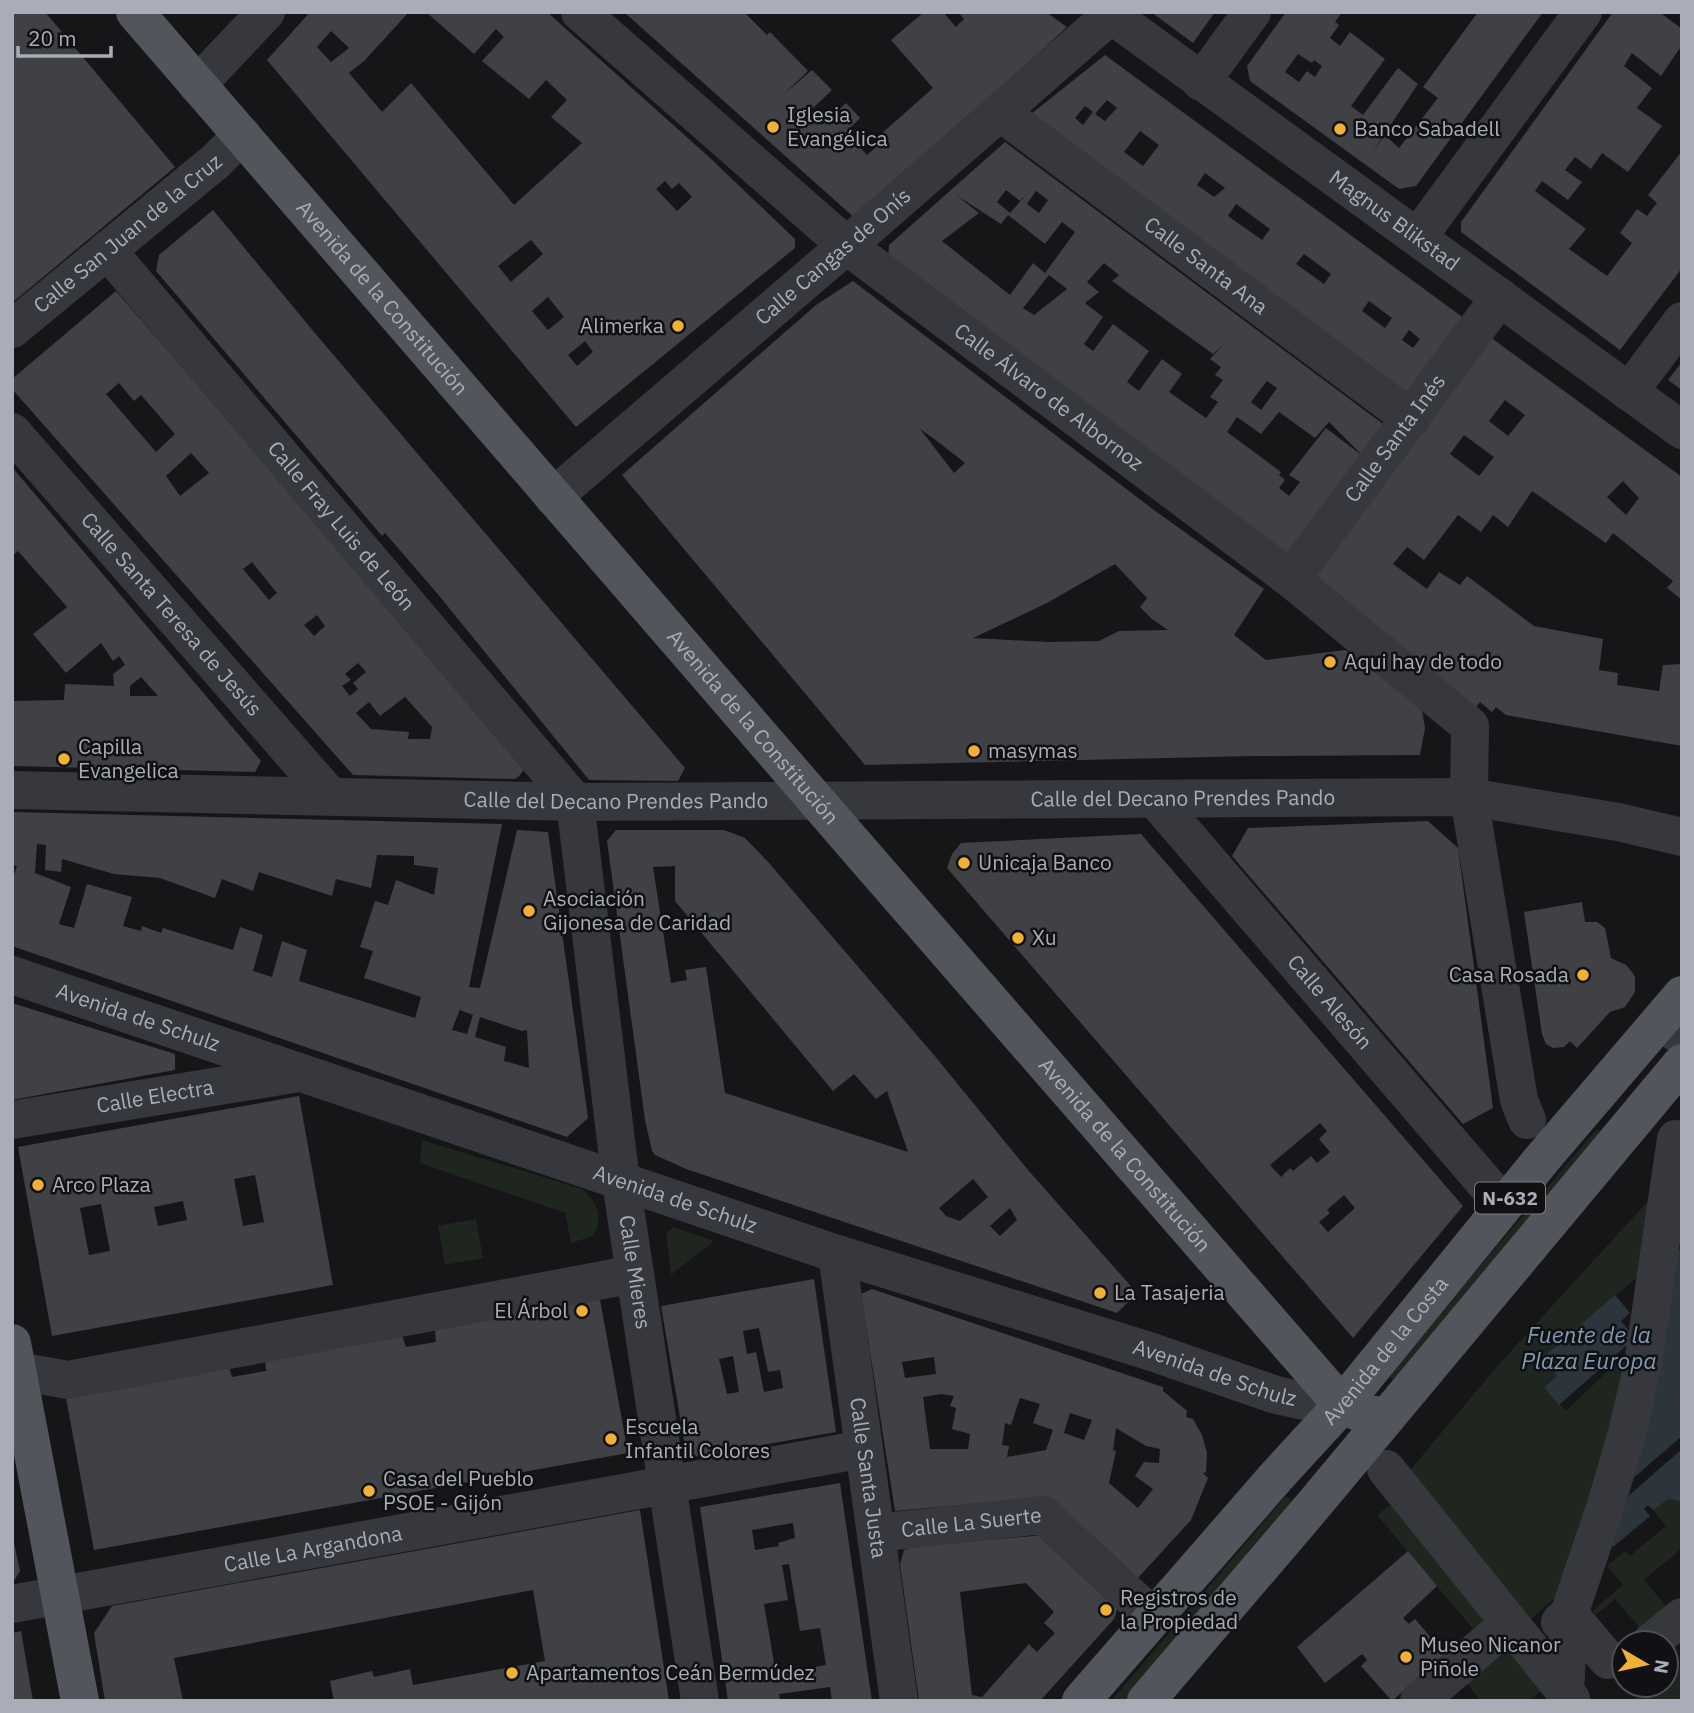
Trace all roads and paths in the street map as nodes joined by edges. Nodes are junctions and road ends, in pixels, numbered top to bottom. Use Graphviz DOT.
graph roads {
  1 [pos="135,12"];
  2 [pos="266,12"];
  3 [pos="580,12"];
  4 [pos="1252,12"];
  5 [pos="1583,12"];
  6 [pos="1109,14"];
  7 [pos="1201,82"];
  8 [pos="197,85"];
  9 [pos="1000,112"];
  10 [pos="242,135"];
  11 [pos="1418,237"];
  12 [pos="846,245"];
  13 [pos="107,250"];
  14 [pos="1500,297"];
  15 [pos="1682,321"];
  16 [pos="12,329"];
  17 [pos="1629,391"];
  18 [pos="1411,419"];
  19 [pos="1682,430"];
  20 [pos="12,432"];
  21 [pos="553,497"];
  22 [pos="1290,579"];
  23 [pos="12,790"];
  24 [pos="328,795"];
  25 [pos="1469,797"];
  26 [pos="1155,799"];
  27 [pos="575,802"];
  28 [pos="818,802"];
  29 [pos="1682,837"];
  30 [pos="12,975"];
  31 [pos="1675,1018"];
  32 [pos="1682,1063"];
  33 [pos="298,1073"];
  34 [pos="1523,1110"];
  35 [pos="12,1120"];
  36 [pos="1676,1139"];
  37 [pos="621,1182"];
  38 [pos="1504,1205"];
  39 [pos="837,1254"];
  40 [pos="635,1274"];
  41 [pos="14,1361"];
  42 [pos="1276,1395"];
  43 [pos="1342,1405"];
  44 [pos="1387,1416"];
  45 [pos="864,1449"];
  46 [pos="1386,1469"];
  47 [pos="1275,1478"];
  48 [pos="667,1485"];
  49 [pos="876,1533"];
  50 [pos="62,1595"];
  51 [pos="12,1604"];
  52 [pos="1569,1614"];
  53 [pos="1153,1617"];
  54 [pos="1682,1617"];
  55 [pos="1667,1629"];
  56 [pos="1519,1635"];
  57 [pos="1610,1652"];
  58 [pos="1567,1653"];
  59 [pos="1610,1657"];
  60 [pos="1610,1663"];
  61 [pos="1432,1697"];
  62 [pos="1563,1698"];
  63 [pos="1083,1699"];
  64 [pos="80,1701"];
  65 [pos="700,1701"];
  66 [pos="899,1701"];
  67 [pos="1146,1701"];
  1 -- 8 [label="main road, Avenida de la Constitución"];
  2 -- 8 [label="street"];
  3 -- 12 [label="street, Calle Álvaro de Albornoz"];
  4 -- 7 [label="street"];
  5 -- 11 [label="street"];
  6 -- 7 [label="street, Magnus Blikstad"];
  6 -- 9 [label="street, Calle Cangas de Onís"];
  7 -- 11 [label="street, Magnus Blikstad"];
  8 -- 10 [label="main road, Avenida de la Constitución"];
  9 -- 12 [label="street, Calle Cangas de Onís"];
  9 -- 18 [label="street, Calle Santa Ana"];
  10 -- 13 [label="street, Calle San Juan de la Cruz"];
  10 -- 21 [label="main road, Avenida de la Constitución"];
  11 -- 14 [label="street, Magnus Blikstad"];
  12 -- 21 [label="street, Calle Cangas de Onís"];
  12 -- 22 [label="street, Calle Álvaro de Albornoz"];
  13 -- 16 [label="street, Calle San Juan de la Cruz"];
  13 -- 27 [label="street, Calle Fray Luis de León"];
  14 -- 17 [label="street, Magnus Blikstad"];
  14 -- 18 [label="street, Calle Santa Inés"];
  15 -- 17 [label="street"];
  17 -- 19 [label="street, Magnus Blikstad"];
  18 -- 22 [label="street, Calle Santa Inés"];
  20 -- 24 [label="street, Calle Santa Teresa de Jesús"];
  21 -- 28 [label="main road, Avenida de la Constitución"];
  22 -- 25 [label="street, Calle Álvaro de Albornoz"];
  23 -- 24 [label="street, Calle del Decano Prendes Pando"];
  24 -- 27 [label="street, Calle del Decano Prendes Pando"];
  25 -- 26 [label="street, Calle del Decano Prendes Pando"];
  25 -- 29 [label="street, Calle del Decano Prendes Pando"];
  25 -- 34 [label="street"];
  26 -- 28 [label="street, Calle del Decano Prendes Pando"];
  26 -- 38 [label="street, Calle Alesón"];
  27 -- 28 [label="street, Calle del Decano Prendes Pando"];
  27 -- 37 [label="street, Calle Mieres"];
  28 -- 43 [label="main road, Avenida de la Constitución"];
  30 -- 33 [label="street, Avenida de Schulz"];
  31 -- 38 [label="main road, Avenida de la Costa / N-632"];
  32 -- 44 [label="main road, Avenida de la Costa / N-632"];
  33 -- 35 [label="street, Calle Electra"];
  33 -- 37 [label="street, Avenida de Schulz"];
  36 -- 52 [label="street"];
  37 -- 39 [label="street, Avenida de Schulz"];
  37 -- 40 [label="street, Calle Mieres"];
  38 -- 43 [label="main road, Avenida de la Costa / N-632"];
  39 -- 42 [label="street, Avenida de Schulz"];
  39 -- 45 [label="street, Calle Santa Justa"];
  40 -- 41 [label="street"];
  40 -- 48 [label="street, Calle Mieres"];
  41 -- 50 [label="main road"];
  42 -- 43 [label="street, Avenida de Schulz"];
  42 -- 47 [label="street"];
  43 -- 44 [label="main road"];
  43 -- 47 [label="main road, Avenida de la Costa / N-632"];
  44 -- 67 [label="main road, Avenida de la Costa / N-632"];
  45 -- 48 [label="street, Calle La Argandona"];
  45 -- 49 [label="street, Calle Santa Justa"];
  46 -- 56 [label="street"];
  47 -- 53 [label="main road, Avenida de la Costa / N-632"];
  48 -- 50 [label="street, Calle La Argandona"];
  48 -- 65 [label="street, Calle Mieres"];
  49 -- 53 [label="street, Calle La Suerte"];
  49 -- 66 [label="street, Calle Santa Justa"];
  50 -- 51 [label="street, Calle La Argandona"];
  50 -- 64 [label="main road"];
  52 -- 56 [label="street"];
  52 -- 57 [label="street"];
  52 -- 58 [label="street"];
  53 -- 63 [label="main road, Avenida de la Costa / N-632"];
  54 -- 55 [label="street"];
  56 -- 58 [label="street"];
  56 -- 61 [label="street"];
  56 -- 62 [label="street"];
  58 -- 59 [label="street"];
  58 -- 62 [label="street"];
  60 -- 62 [label="street"];
}
